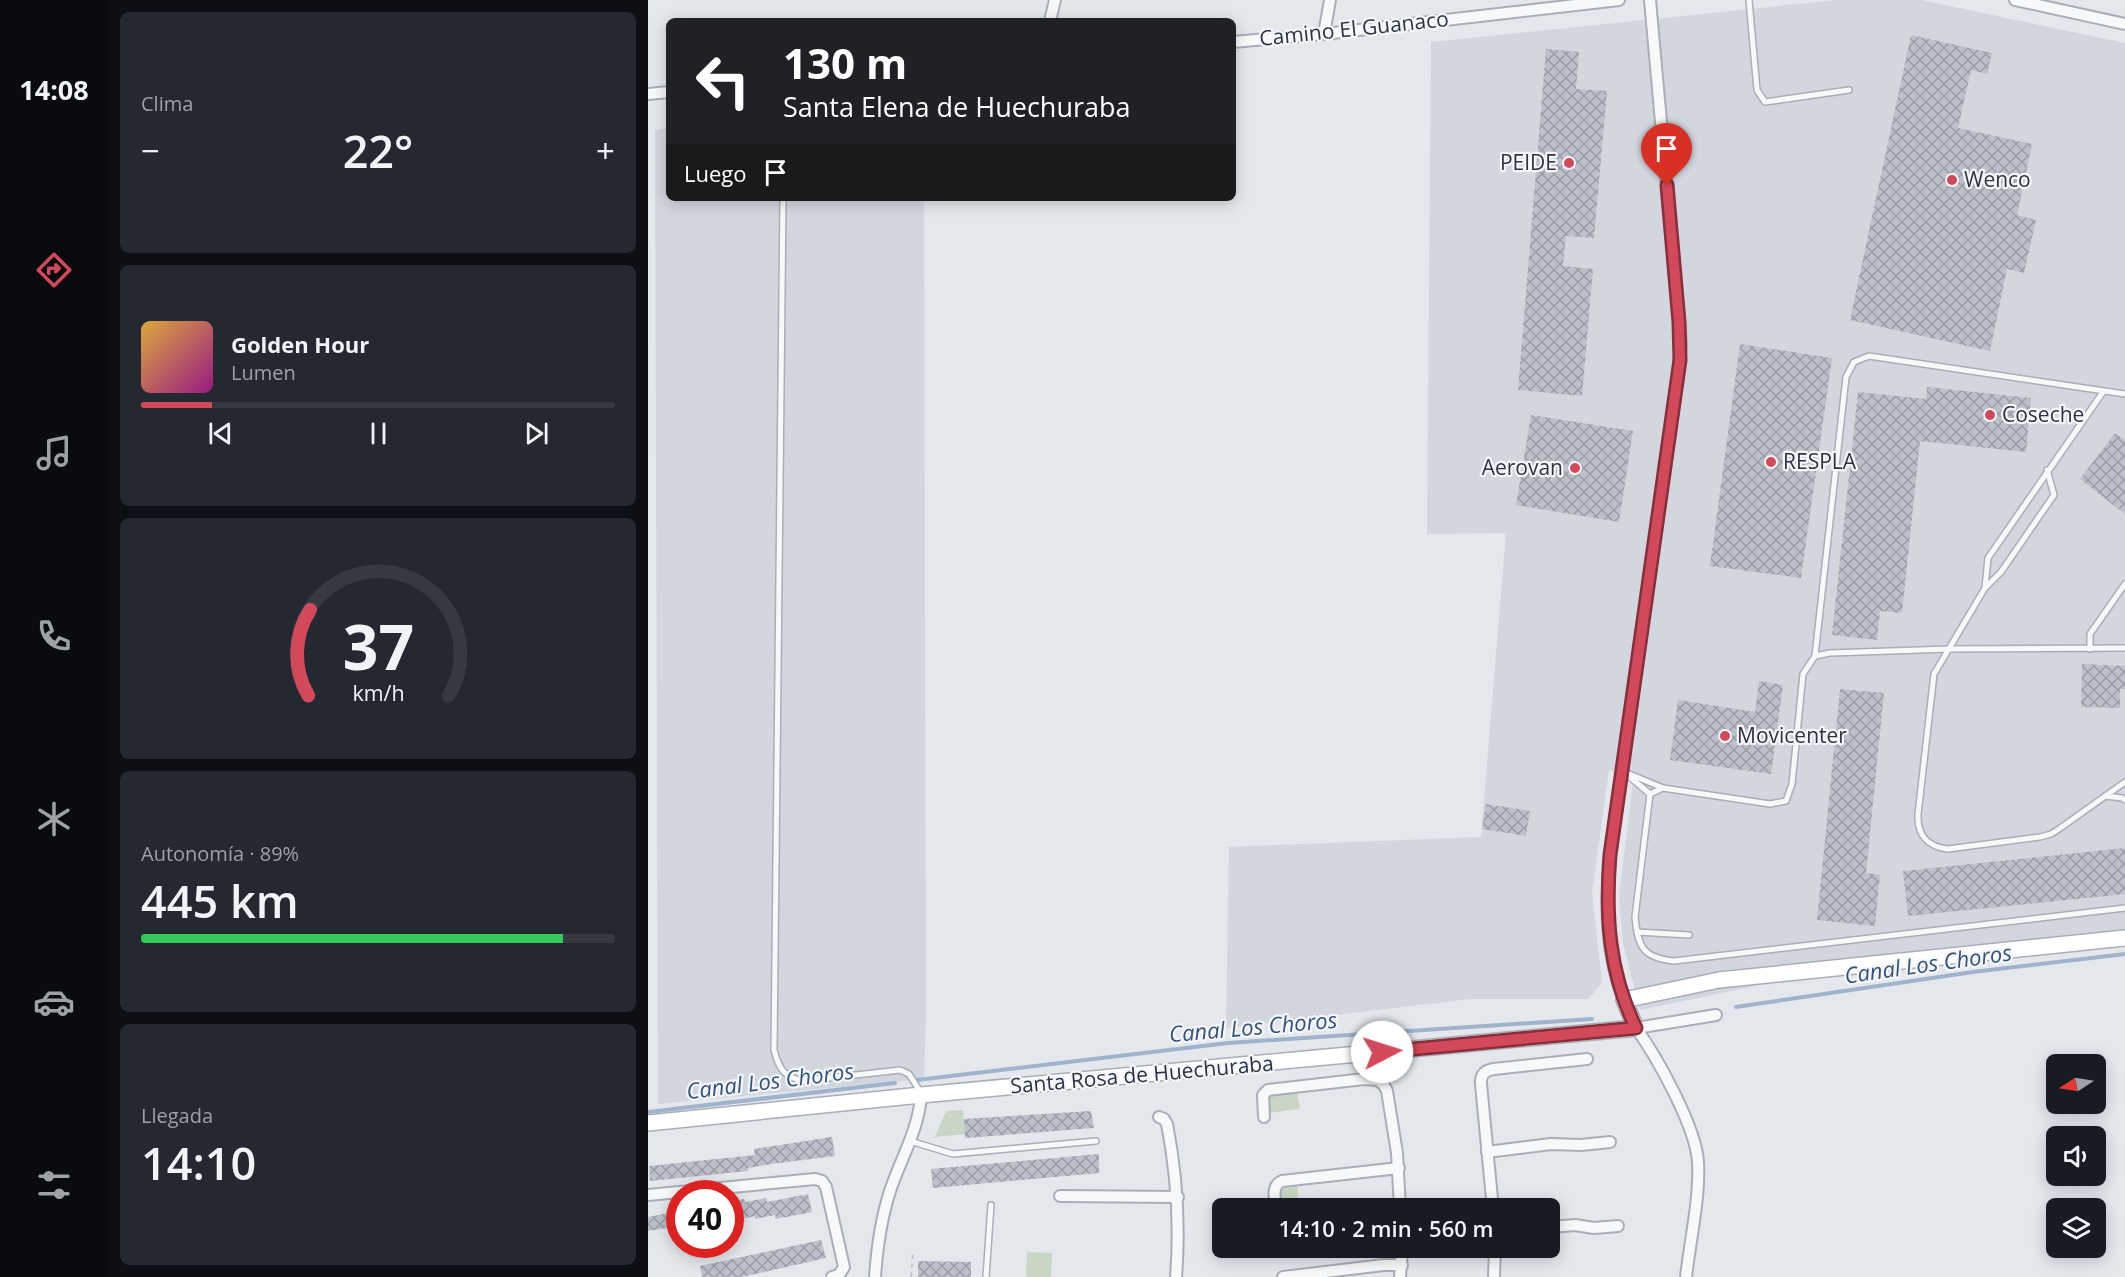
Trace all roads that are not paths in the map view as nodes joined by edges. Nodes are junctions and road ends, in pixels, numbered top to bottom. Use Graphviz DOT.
graph roads {
  1 [pos="1055,0"];
  2 [pos="1330,0"];
  3 [pos="1619,0"];
  4 [pos="1650,0"];
  5 [pos="1749,0"];
  6 [pos="2015,0"];
  7 [pos="1051,18"];
  8 [pos="2125,24"];
  9 [pos="1324,34"];
  10 [pos="1236,42"];
  11 [pos="1849,90"];
  12 [pos="666,92"];
  13 [pos="648,94"];
  14 [pos="783,201"];
  15 [pos="2103,392"];
  16 [pos="2125,394"];
  17 [pos="2047,470"];
  18 [pos="2125,584"];
  19 [pos="1985,588"];
  20 [pos="2125,648"];
  21 [pos="1950,649"];
  22 [pos="2090,649"];
  23 [pos="1815,656"];
  24 [pos="1622,772"];
  25 [pos="2125,782"];
  26 [pos="1663,788"];
  27 [pos="1650,794"];
  28 [pos="2105,796"];
  29 [pos="2125,800"];
  30 [pos="2125,908"];
  31 [pos="1637,932"];
  32 [pos="1689,935"];
  33 [pos="2125,938"];
  34 [pos="1624,1000"];
  35 [pos="1716,1016"];
  36 [pos="1636,1028"];
  37 [pos="1587,1059"];
  38 [pos="921,1095"];
  39 [pos="1159,1117"];
  40 [pos="1264,1118"];
  41 [pos="648,1123"];
  42 [pos="910,1141"];
  43 [pos="1096,1141"];
  44 [pos="1610,1142"];
  45 [pos="1487,1152"];
  46 [pos="1399,1168"];
  47 [pos="648,1195"];
  48 [pos="1060,1197"];
  49 [pos="1178,1197"];
  50 [pos="1275,1198"];
  51 [pos="1400,1198"];
  52 [pos="1492,1198"];
  53 [pos="991,1205"];
  54 [pos="1560,1226"];
  55 [pos="1618,1226"];
  56 [pos="1495,1258"];
  57 [pos="1401,1271"];
  58 [pos="832,1277"];
  59 [pos="875,1277"];
  60 [pos="986,1277"];
  61 [pos="1176,1277"];
  62 [pos="1283,1277"];
  63 [pos="1494,1277"];
  64 [pos="1686,1277"];
  1 -- 7 [label="street"];
  2 -- 9 [label="street"];
  3 -- 9 [label="street, Camino El Guanaco"];
  4 -- 24 [label="street"];
  5 -- 11 [label="lane"];
  6 -- 8 [label="street"];
  9 -- 10 [label="street, Camino El Guanaco"];
  12 -- 13 [label="street"];
  14 -- 38 [label="lane"];
  15 -- 16 [label="lane"];
  15 -- 17 [label="lane"];
  15 -- 23 [label="lane"];
  17 -- 19 [label="lane"];
  17 -- 19 [label="lane"];
  18 -- 22 [label="lane"];
  19 -- 21 [label="lane"];
  20 -- 22 [label="lane"];
  21 -- 22 [label="lane"];
  21 -- 23 [label="lane"];
  21 -- 28 [label="lane"];
  23 -- 26 [label="lane"];
  24 -- 26 [label="lane"];
  24 -- 27 [label="lane"];
  24 -- 34 [label="street"];
  25 -- 28 [label="lane"];
  26 -- 27 [label="lane"];
  27 -- 31 [label="lane"];
  28 -- 29 [label="lane"];
  30 -- 31 [label="lane"];
  31 -- 32 [label="lane"];
  33 -- 34 [label="street"];
  34 -- 36 [label="street"];
  35 -- 36 [label="street, Santa Rosa de Huechuraba"];
  36 -- 38 [label="street, Santa Rosa de Huechuraba"];
  36 -- 64 [label="street"];
  37 -- 45 [label="street"];
  38 -- 41 [label="street, Santa Rosa de Huechuraba"];
  38 -- 42 [label="street"];
  39 -- 49 [label="street"];
  40 -- 46 [label="street"];
  42 -- 43 [label="lane"];
  42 -- 59 [label="street"];
  44 -- 45 [label="street"];
  45 -- 52 [label="street"];
  46 -- 50 [label="street"];
  46 -- 51 [label="street"];
  47 -- 58 [label="street"];
  48 -- 49 [label="street"];
  49 -- 61 [label="street"];
  53 -- 60 [label="lane"];
  54 -- 55 [label="street"];
  56 -- 63 [label="street"];
  57 -- 62 [label="street"];
}
